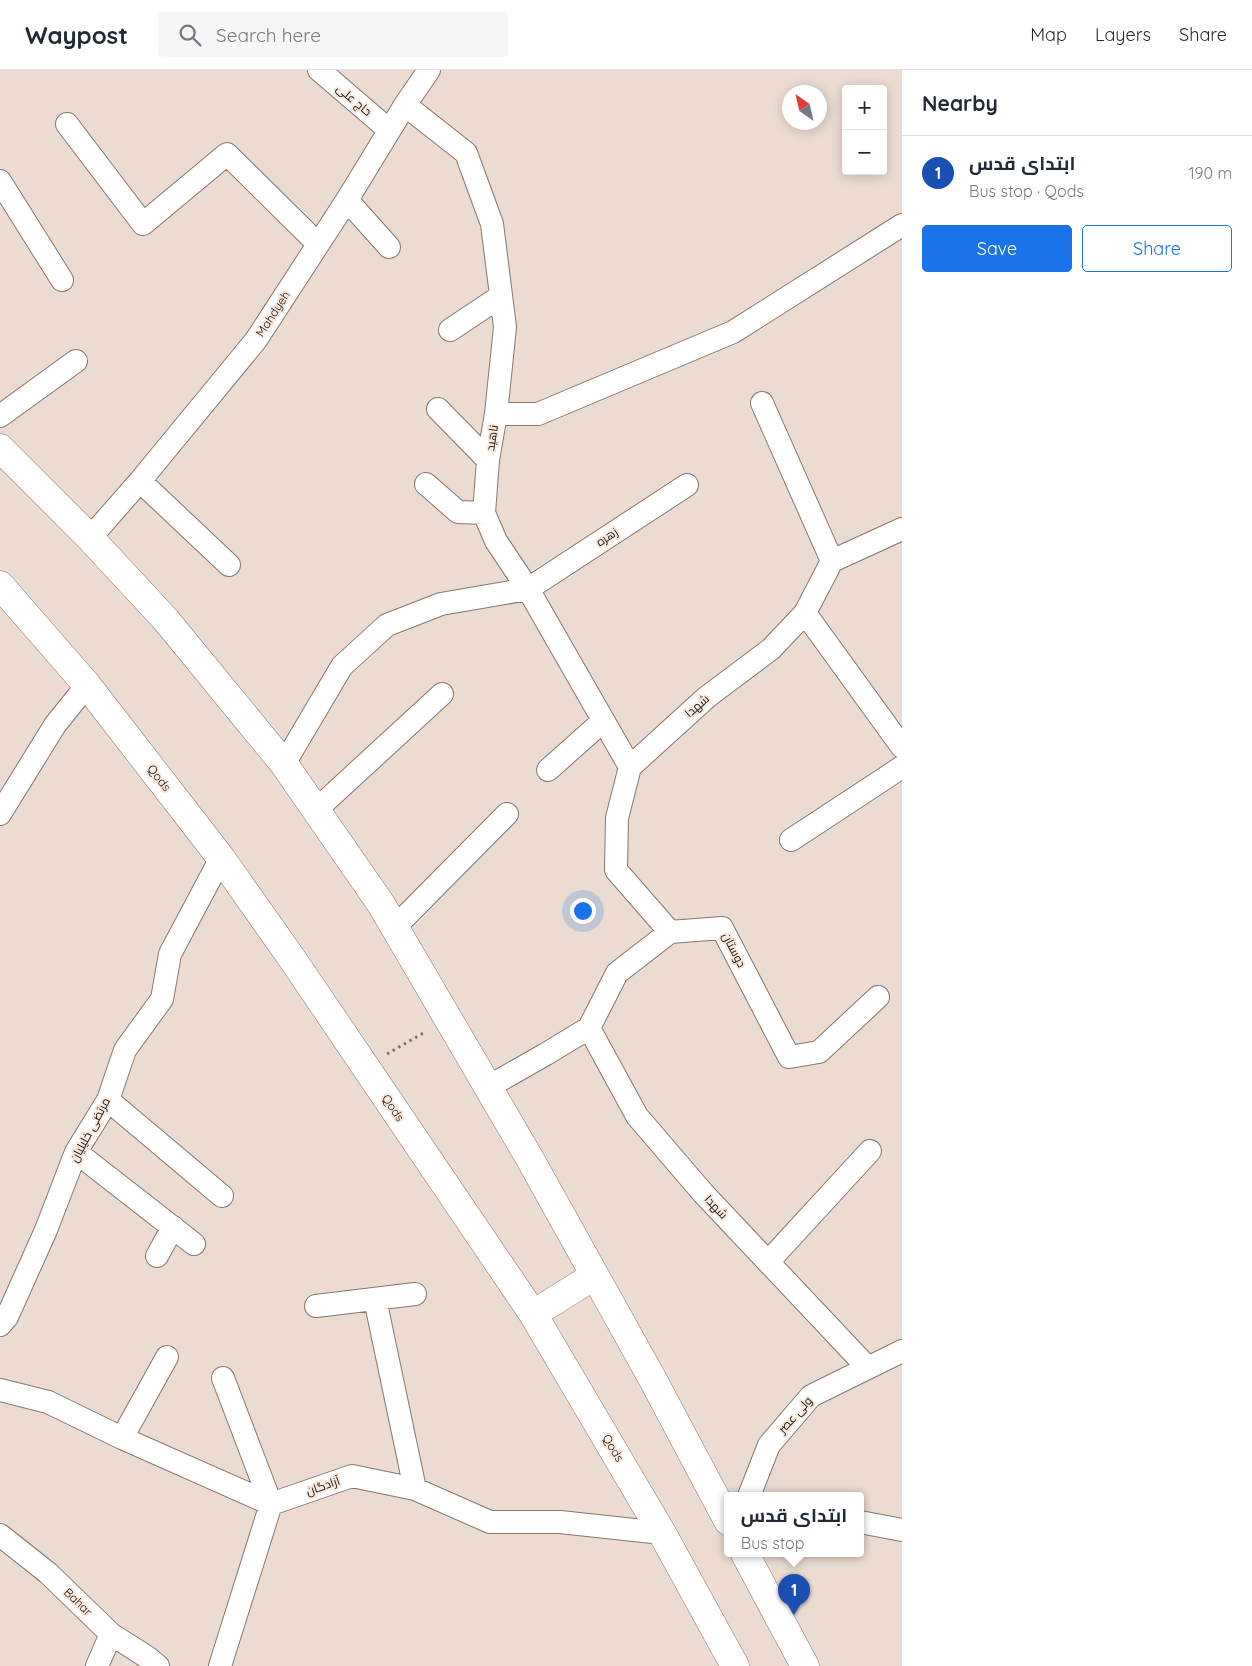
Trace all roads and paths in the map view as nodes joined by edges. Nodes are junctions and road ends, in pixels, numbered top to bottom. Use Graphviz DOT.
graph roads {
  1 [pos="319,70"];
  2 [pos="429,70"];
  3 [pos="405,105"];
  4 [pos="68,124"];
  5 [pos="389,130"];
  6 [pos="0,182"];
  7 [pos="346,200"];
  8 [pos="902,225"];
  9 [pos="318,244"];
  10 [pos="388,247"];
  11 [pos="62,280"];
  12 [pos="501,296"];
  13 [pos="450,330"];
  14 [pos="76,361"];
  15 [pos="762,403"];
  16 [pos="438,409"];
  17 [pos="496,414"];
  18 [pos="0,416"];
  19 [pos="0,448"];
  20 [pos="488,460"];
  21 [pos="140,481"];
  22 [pos="426,484"];
  23 [pos="687,485"];
  24 [pos="484,513"];
  25 [pos="902,529"];
  26 [pos="90,538"];
  27 [pos="832,561"];
  28 [pos="229,565"];
  29 [pos="0,585"];
  30 [pos="528,589"];
  31 [pos="805,613"];
  32 [pos="87,685"];
  33 [pos="442,694"];
  34 [pos="603,721"];
  35 [pos="902,747"];
  36 [pos="284,764"];
  37 [pos="630,767"];
  38 [pos="902,767"];
  39 [pos="548,770"];
  40 [pos="316,810"];
  41 [pos="0,814"];
  42 [pos="507,814"];
  43 [pos="791,840"];
  44 [pos="221,858"];
  45 [pos="395,928"];
  46 [pos="670,932"];
  47 [pos="878,997"];
  48 [pos="449,1019"];
  49 [pos="589,1028"];
  50 [pos="365,1066"];
  51 [pos="488,1087"];
  52 [pos="108,1100"];
  53 [pos="870,1151"];
  54 [pos="76,1152"];
  55 [pos="222,1196"];
  56 [pos="173,1227"];
  57 [pos="194,1244"];
  58 [pos="157,1256"];
  59 [pos="768,1262"];
  60 [pos="594,1276"];
  61 [pos="415,1294"];
  62 [pos="375,1299"];
  63 [pos="316,1306"];
  64 [pos="533,1314"];
  65 [pos="0,1325"];
  66 [pos="902,1351"];
  67 [pos="167,1357"];
  68 [pos="868,1368"];
  69 [pos="223,1378"];
  70 [pos="0,1390"];
  71 [pos="122,1438"];
  72 [pos="415,1489"];
  73 [pos="750,1492"];
  74 [pos="271,1504"];
  75 [pos="724,1513"];
  76 [pos="864,1523"];
  77 [pos="902,1530"];
  78 [pos="662,1533"];
  79 [pos="0,1535"];
  80 [pos="747,1557"];
  81 [pos="111,1634"];
  82 [pos="803,1664"];
  83 [pos="97,1666"];
  84 [pos="158,1666"];
  85 [pos="220,1666"];
  86 [pos="735,1666"];
  1 -- 5 [label="street, حاج علی"];
  2 -- 3 [label="street, Mahdyeh"];
  3 -- 5 [label="street, Mahdyeh"];
  3 -- 12 [label="street, ناهید"];
  4 -- 9 [label="street"];
  5 -- 7 [label="street, Mahdyeh"];
  6 -- 11 [label="street"];
  7 -- 9 [label="street, Mahdyeh"];
  7 -- 10 [label="street"];
  8 -- 17 [label="street"];
  9 -- 21 [label="street, Mahdyeh"];
  12 -- 13 [label="street"];
  12 -- 17 [label="street, ناهید"];
  14 -- 18 [label="street"];
  15 -- 27 [label="street"];
  16 -- 20 [label="street"];
  17 -- 20 [label="street, ناهید"];
  19 -- 26 [label="main road"];
  20 -- 24 [label="street, ناهید"];
  21 -- 26 [label="street, Mahdyeh"];
  21 -- 28 [label="street"];
  22 -- 24 [label="street"];
  23 -- 30 [label="street, زهره"];
  24 -- 30 [label="street, ناهید"];
  25 -- 27 [label="street"];
  26 -- 36 [label="main road"];
  27 -- 31 [label="street, شهدا"];
  29 -- 32 [label="main road, Qods"];
  30 -- 34 [label="street, ناهید"];
  30 -- 36 [label="street"];
  31 -- 35 [label="street"];
  31 -- 37 [label="street, شهدا"];
  32 -- 41 [label="street"];
  32 -- 44 [label="main road, Qods"];
  33 -- 40 [label="street"];
  34 -- 37 [label="street, ناهید"];
  34 -- 39 [label="street"];
  36 -- 40 [label="main road"];
  37 -- 46 [label="street"];
  38 -- 43 [label="street"];
  40 -- 45 [label="main road"];
  42 -- 45 [label="street"];
  44 -- 50 [label="main road, Qods"];
  44 -- 52 [label="street, مرتضی خلیلیان"];
  45 -- 48 [label="main road"];
  46 -- 47 [label="street, دوستان"];
  46 -- 49 [label="street"];
  48 -- 50 [label="path"];
  48 -- 51 [label="main road"];
  49 -- 51 [label="street"];
  49 -- 59 [label="street, شهدا"];
  50 -- 64 [label="main road, Qods"];
  51 -- 60 [label="main road"];
  52 -- 54 [label="street, مرتضی خلیلیان"];
  52 -- 55 [label="street"];
  53 -- 59 [label="street"];
  54 -- 56 [label="street"];
  54 -- 65 [label="street, مرتضی خلیلیان"];
  56 -- 57 [label="street"];
  56 -- 58 [label="street"];
  59 -- 68 [label="street, شهدا"];
  60 -- 64 [label="main road"];
  60 -- 75 [label="main road"];
  61 -- 62 [label="street"];
  62 -- 63 [label="street"];
  62 -- 72 [label="street"];
  64 -- 78 [label="main road, Qods"];
  66 -- 68 [label="street, ولی عصر"];
  67 -- 71 [label="street"];
  68 -- 73 [label="street, ولی عصر"];
  69 -- 74 [label="street"];
  70 -- 71 [label="street"];
  71 -- 74 [label="street"];
  72 -- 74 [label="street, آزادگان"];
  72 -- 78 [label="street, آزادگان"];
  74 -- 85 [label="street"];
  76 -- 77 [label="street"];
  78 -- 86 [label="main road, Qods"];
  79 -- 81 [label="street, Bahar"];
  80 -- 82 [label="main road"];
  81 -- 83 [label="street"];
  81 -- 84 [label="street, Bahar"];
}
